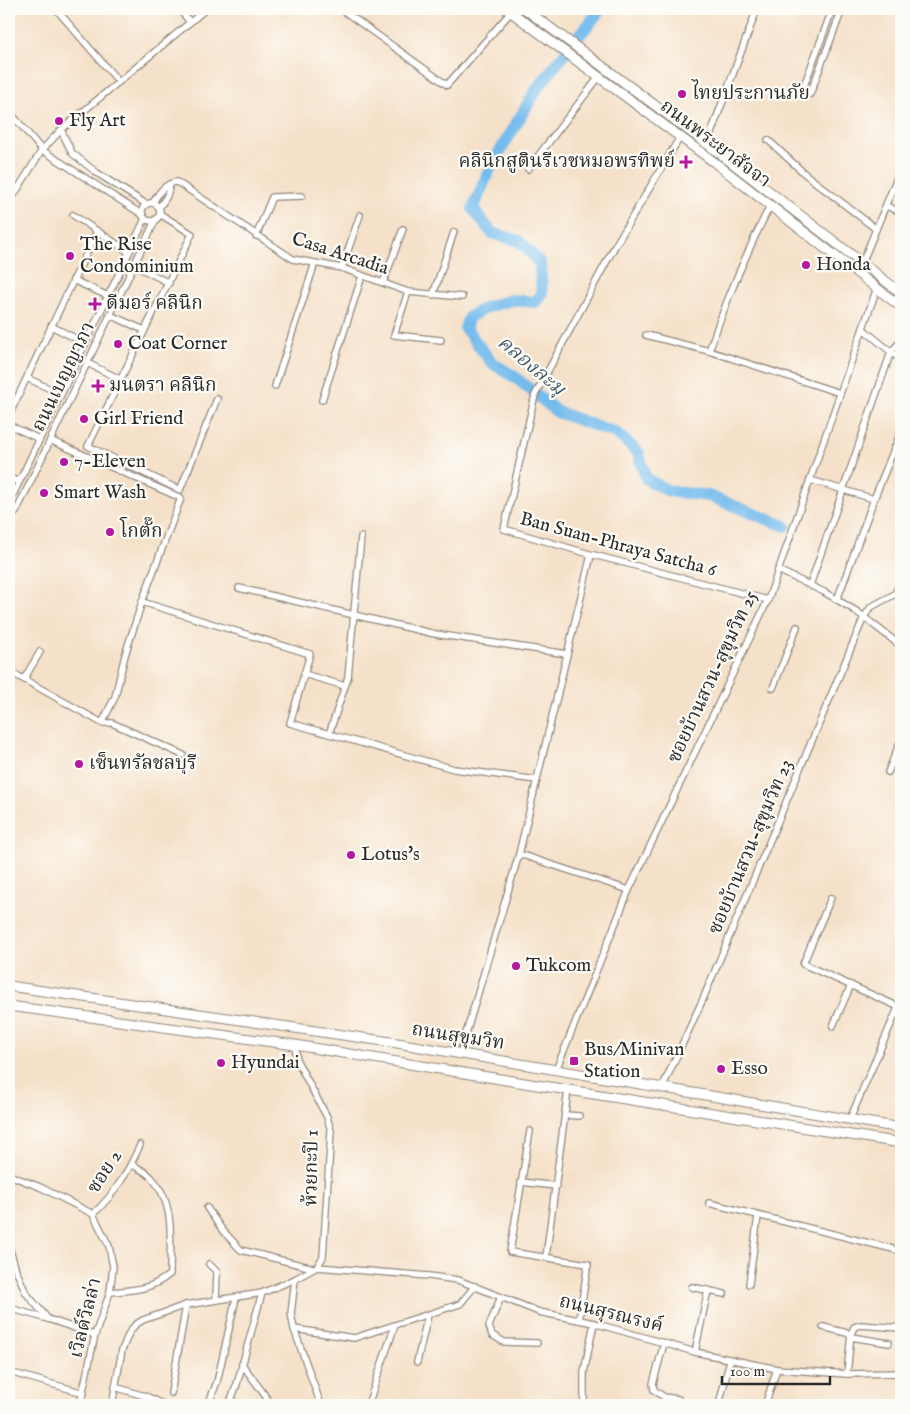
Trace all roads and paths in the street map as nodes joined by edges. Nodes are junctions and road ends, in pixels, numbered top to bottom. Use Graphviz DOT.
graph roads {
  1 [pos="56,9"];
  2 [pos="179,9"];
  3 [pos="206,9"];
  4 [pos="341,9"];
  5 [pos="525,9"];
  6 [pos="757,9"];
  7 [pos="837,9"];
  8 [pos="509,10"];
  9 [pos="190,22"];
  10 [pos="820,41"];
  11 [pos="829,44"];
  12 [pos="599,77"];
  13 [pos="119,82"];
  14 [pos="9,111"];
  15 [pos="61,130"];
  16 [pos="680,137"];
  17 [pos="768,140"];
  18 [pos="707,144"];
  19 [pos="42,150"];
  20 [pos="901,168"];
  21 [pos="528,169"];
  22 [pos="740,169"];
  23 [pos="97,173"];
  24 [pos="735,178"];
  25 [pos="90,182"];
  26 [pos="170,184"];
  27 [pos="302,196"];
  28 [pos="9,203"];
  29 [pos="149,204"];
  30 [pos="770,206"];
  31 [pos="886,206"];
  32 [pos="901,212"];
  33 [pos="158,214"];
  34 [pos="360,214"];
  35 [pos="73,215"];
  36 [pos="144,217"];
  37 [pos="403,229"];
  38 [pos="876,229"];
  39 [pos="97,231"];
  40 [pos="454,232"];
  41 [pos="256,236"];
  42 [pos="129,252"];
  43 [pos="315,263"];
  44 [pos="862,263"];
  45 [pos="134,265"];
  46 [pos="342,268"];
  47 [pos="858,274"];
  48 [pos="362,276"];
  49 [pos="73,280"];
  50 [pos="168,283"];
  51 [pos="383,283"];
  52 [pos="877,288"];
  53 [pos="408,292"];
  54 [pos="901,293"];
  55 [pos="433,295"];
  56 [pos="108,296"];
  57 [pos="462,298"];
  58 [pos="901,307"];
  59 [pos="110,315"];
  60 [pos="94,324"];
  61 [pos="51,326"];
  62 [pos="103,329"];
  63 [pos="863,329"];
  64 [pos="144,330"];
  65 [pos="646,335"];
  66 [pos="441,340"];
  67 [pos="901,341"];
  68 [pos="85,343"];
  69 [pos="709,351"];
  70 [pos="891,352"];
  71 [pos="901,360"];
  72 [pos="87,363"];
  73 [pos="26,378"];
  74 [pos="120,379"];
  75 [pos="275,386"];
  76 [pos="840,393"];
  77 [pos="61,394"];
  78 [pos="217,399"];
  79 [pos="322,400"];
  80 [pos="9,415"];
  81 [pos="48,422"];
  82 [pos="9,425"];
  83 [pos="57,426"];
  84 [pos="901,432"];
  85 [pos="39,439"];
  86 [pos="50,440"];
  87 [pos="9,479"];
  88 [pos="810,480"];
  89 [pos="20,481"];
  90 [pos="842,489"];
  91 [pos="11,494"];
  92 [pos="874,499"];
  93 [pos="9,504"];
  94 [pos="9,517"];
  95 [pos="361,537"];
  96 [pos="591,555"];
  97 [pos="778,570"];
  98 [pos="901,580"];
  99 [pos="810,585"];
  100 [pos="238,588"];
  101 [pos="768,600"];
  102 [pos="837,600"];
  103 [pos="142,602"];
  104 [pos="353,615"];
  105 [pos="864,617"];
  106 [pos="797,627"];
  107 [pos="901,646"];
  108 [pos="40,652"];
  109 [pos="567,654"];
  110 [pos="9,671"];
  111 [pos="304,674"];
  112 [pos="24,679"];
  113 [pos="345,686"];
  114 [pos="773,688"];
  115 [pos="102,723"];
  116 [pos="329,734"];
  117 [pos="901,740"];
  118 [pos="182,755"];
  119 [pos="888,772"];
  120 [pos="536,780"];
  121 [pos="519,854"];
  122 [pos="629,890"];
  123 [pos="831,898"];
  124 [pos="851,985"];
  125 [pos="9,986"];
  126 [pos="900,1004"];
  127 [pos="9,1006"];
  128 [pos="833,1026"];
  129 [pos="295,1045"];
  130 [pos="460,1054"];
  131 [pos="556,1070"];
  132 [pos="665,1088"];
  133 [pos="568,1090"];
  134 [pos="666,1105"];
  135 [pos="565,1115"];
  136 [pos="579,1116"];
  137 [pos="850,1119"];
  138 [pos="901,1128"];
  139 [pos="530,1131"];
  140 [pos="901,1142"];
  141 [pos="140,1144"];
  142 [pos="131,1164"];
  143 [pos="9,1175"];
  144 [pos="522,1182"];
  145 [pos="556,1186"];
  146 [pos="709,1203"];
  147 [pos="207,1208"];
  148 [pos="93,1214"];
  149 [pos="758,1216"];
  150 [pos="12,1228"];
  151 [pos="9,1246"];
  152 [pos="901,1251"];
  153 [pos="546,1257"];
  154 [pos="209,1264"];
  155 [pos="315,1268"];
  156 [pos="295,1279"];
  157 [pos="749,1284"];
  158 [pos="475,1286"];
  159 [pos="692,1287"];
  160 [pos="708,1290"];
  161 [pos="110,1292"];
  162 [pos="262,1293"];
  163 [pos="724,1294"];
  164 [pos="501,1297"];
  165 [pos="236,1298"];
  166 [pos="216,1300"];
  167 [pos="186,1305"];
  168 [pos="9,1308"];
  169 [pos="428,1315"];
  170 [pos="48,1319"];
  171 [pos="579,1320"];
  172 [pos="594,1323"];
  173 [pos="395,1325"];
  174 [pos="823,1327"];
  175 [pos="901,1328"];
  176 [pos="294,1329"];
  177 [pos="95,1336"];
  178 [pos="851,1336"];
  179 [pos="890,1342"];
  180 [pos="537,1343"];
  181 [pos="664,1343"];
  182 [pos="695,1352"];
  183 [pos="730,1360"];
  184 [pos="416,1362"];
  185 [pos="242,1364"];
  186 [pos="777,1369"];
  187 [pos="9,1372"];
  188 [pos="901,1373"];
  189 [pos="847,1374"];
  190 [pos="114,1387"];
  191 [pos="84,1393"];
  192 [pos="171,1393"];
  193 [pos="678,1399"];
  194 [pos="686,1403"];
  195 [pos="80,1405"];
  196 [pos="112,1405"];
  197 [pos="164,1405"];
  198 [pos="208,1405"];
  199 [pos="229,1405"];
  200 [pos="272,1405"];
  201 [pos="321,1405"];
  202 [pos="368,1405"];
  203 [pos="584,1405"];
  204 [pos="695,1405"];
  205 [pos="719,1405"];
  206 [pos="765,1405"];
  1 -- 13 [label="street"];
  2 -- 9 [label="street"];
  3 -- 9 [label="street"];
  4 -- 8 [label="street"];
  5 -- 18 [label="main road, ถนนพระยาสัจจา"];
  6 -- 18 [label="street"];
  7 -- 10 [label="street"];
  7 -- 11 [label="street"];
  8 -- 12 [label="main road, ถนนพระยาสัจจา"];
  9 -- 13 [label="street"];
  10 -- 11 [label="street"];
  10 -- 11 [label="street"];
  12 -- 16 [label="main road, ถนนพระยาสัจจา"];
  12 -- 21 [label="street"];
  13 -- 15 [label="street"];
  14 -- 19 [label="street"];
  15 -- 19 [label="street"];
  15 -- 23 [label="street"];
  16 -- 24 [label="main road, ถนนพระยาสัจจา"];
  16 -- 96 [label="street, Ban Suan-Phraya Satcha 6"];
  17 -- 38 [label="street"];
  18 -- 22 [label="main road, ถนนพระยาสัจจา"];
  19 -- 25 [label="street"];
  19 -- 28 [label="street"];
  20 -- 31 [label="street"];
  22 -- 24 [label="main road"];
  22 -- 44 [label="main road, ถนนพระยาสัจจา"];
  23 -- 25 [label="street"];
  23 -- 29 [label="street"];
  24 -- 30 [label="main road, ถนนพระยาสัจจา"];
  25 -- 36 [label="street"];
  26 -- 29 [label="street"];
  26 -- 33 [label="street, ถนนเบญญาภา"];
  26 -- 41 [label="street, Casa Arcadia"];
  27 -- 41 [label="street"];
  29 -- 33 [label="street"];
  29 -- 36 [label="street, ถนนเบญญาภา"];
  30 -- 47 [label="main road, ถนนพระยาสัจจา"];
  30 -- 69 [label="street"];
  31 -- 32 [label="street"];
  31 -- 38 [label="street"];
  33 -- 36 [label="street"];
  33 -- 45 [label="street, ถนนเบญญาภา"];
  33 -- 50 [label="street"];
  34 -- 46 [label="street"];
  35 -- 39 [label="street"];
  36 -- 42 [label="street, ถนนเบญญาภา"];
  37 -- 51 [label="street"];
  38 -- 44 [label="street"];
  39 -- 42 [label="street"];
  39 -- 49 [label="street"];
  40 -- 55 [label="street"];
  41 -- 43 [label="street, Casa Arcadia"];
  42 -- 56 [label="street, ถนนเบญญาภา"];
  43 -- 46 [label="street, Casa Arcadia"];
  43 -- 75 [label="street"];
  44 -- 47 [label="street"];
  44 -- 54 [label="main road, ถนนพระยาสัจจา"];
  45 -- 50 [label="street"];
  45 -- 59 [label="street, ถนนเบญญาภา"];
  46 -- 48 [label="street, Casa Arcadia"];
  47 -- 52 [label="main road, ถนนพระยาสัจจา"];
  48 -- 51 [label="street, Casa Arcadia"];
  48 -- 79 [label="street"];
  49 -- 56 [label="street"];
  49 -- 61 [label="street"];
  50 -- 64 [label="street"];
  51 -- 53 [label="street, Casa Arcadia"];
  52 -- 58 [label="main road, ถนนพระยาสัจจา"];
  52 -- 63 [label="street, ซอยบ้านสวน-สุขุมวิท 25"];
  53 -- 55 [label="street, Casa Arcadia"];
  53 -- 66 [label="street"];
  55 -- 57 [label="street, Casa Arcadia"];
  56 -- 60 [label="street, ถนนเบญญาภา"];
  59 -- 62 [label="street, ถนนเบญญาภา"];
  59 -- 64 [label="street"];
  60 -- 62 [label="street"];
  60 -- 68 [label="street, ถนนเบญญาภา"];
  61 -- 68 [label="street"];
  61 -- 73 [label="street"];
  62 -- 72 [label="street, ถนนเบญญาภา"];
  63 -- 70 [label="street"];
  63 -- 76 [label="street, ซอยบ้านสวน-สุขุมวิท 25"];
  64 -- 74 [label="street"];
  65 -- 69 [label="street"];
  67 -- 70 [label="street"];
  68 -- 77 [label="street, ถนนเบญญาภา"];
  69 -- 76 [label="street"];
  70 -- 71 [label="street"];
  70 -- 90 [label="street"];
  72 -- 74 [label="street"];
  72 -- 83 [label="street, ถนนเบญญาภา"];
  73 -- 77 [label="street"];
  73 -- 80 [label="street"];
  74 -- 78 [label="street"];
  76 -- 88 [label="street, ซอยบ้านสวน-สุขุมวิท 25"];
  77 -- 81 [label="street, ถนนเบญญาภา"];
  81 -- 83 [label="street"];
  81 -- 85 [label="street, ถนนเบญญาภา"];
  82 -- 85 [label="street"];
  83 -- 86 [label="street, ถนนเบญญาภา"];
  84 -- 92 [label="street"];
  85 -- 89 [label="street, ถนนเบญญาภา"];
  86 -- 94 [label="street, ถนนเบญญาภา"];
  86 -- 103 [label="street"];
  87 -- 89 [label="street"];
  88 -- 90 [label="street"];
  88 -- 97 [label="street, ซอยบ้านสวน-สุขุมวิท 25"];
  89 -- 91 [label="street, ถนนเบญญาภา"];
  90 -- 92 [label="street"];
  90 -- 99 [label="street"];
  91 -- 93 [label="street, ถนนเบญญาภา"];
  92 -- 102 [label="street"];
  95 -- 104 [label="street"];
  96 -- 101 [label="street, Ban Suan-Phraya Satcha 6"];
  96 -- 109 [label="street"];
  97 -- 99 [label="street"];
  97 -- 101 [label="street, ซอยบ้านสวน-สุขุมวิท 25"];
  98 -- 105 [label="street"];
  99 -- 102 [label="street"];
  100 -- 104 [label="street"];
  101 -- 122 [label="street, ซอยบ้านสวน-สุขุมวิท 25"];
  102 -- 105 [label="street"];
  103 -- 111 [label="street"];
  103 -- 115 [label="street"];
  104 -- 109 [label="street"];
  104 -- 113 [label="street"];
  105 -- 107 [label="street"];
  105 -- 132 [label="street, ซอยบ้านสวน-สุขุมวิท 23"];
  106 -- 114 [label="street"];
  108 -- 112 [label="street"];
  109 -- 120 [label="street"];
  110 -- 112 [label="street"];
  111 -- 113 [label="street"];
  111 -- 116 [label="street"];
  112 -- 115 [label="street"];
  113 -- 116 [label="street"];
  115 -- 118 [label="street"];
  116 -- 120 [label="street"];
  117 -- 119 [label="street"];
  120 -- 121 [label="street"];
  121 -- 122 [label="street"];
  121 -- 130 [label="street"];
  122 -- 131 [label="street, ซอยบ้านสวน-สุขุมวิท 25"];
  123 -- 124 [label="street"];
  124 -- 126 [label="street"];
  124 -- 128 [label="street"];
  125 -- 130 [label="main road, ถนนสุขุมวิท"];
  126 -- 137 [label="street"];
  127 -- 129 [label="main road, ถนนสุขุมวิท"];
  129 -- 133 [label="main road, ถนนสุขุมวิท"];
  129 -- 155 [label="street, ห้วยกะปิ 1"];
  130 -- 131 [label="main road, ถนนสุขุมวิท"];
  131 -- 132 [label="main road, ถนนสุขุมวิท"];
  132 -- 134 [label="main road"];
  132 -- 137 [label="main road, ถนนสุขุมวิท"];
  133 -- 134 [label="main road, ถนนสุขุมวิท"];
  133 -- 135 [label="street"];
  134 -- 140 [label="main road, ถนนสุขุมวิท"];
  135 -- 136 [label="street"];
  135 -- 145 [label="street"];
  137 -- 138 [label="main road, ถนนสุขุมวิท"];
  139 -- 144 [label="street"];
  141 -- 142 [label="street, ซอย 2"];
  142 -- 148 [label="street, ซอย 2"];
  142 -- 161 [label="street"];
  143 -- 148 [label="street"];
  144 -- 145 [label="street"];
  144 -- 153 [label="street"];
  145 -- 153 [label="street"];
  146 -- 149 [label="street"];
  147 -- 155 [label="street, ถนนสุรณรงค์"];
  148 -- 161 [label="street, เวิลด์วิลล่า"];
  149 -- 152 [label="street"];
  149 -- 157 [label="street"];
  150 -- 151 [label="street"];
  151 -- 170 [label="street"];
  153 -- 171 [label="street"];
  154 -- 166 [label="street"];
  155 -- 156 [label="street"];
  155 -- 158 [label="street, ถนนสุรณรงค์"];
  156 -- 162 [label="street"];
  156 -- 176 [label="street"];
  158 -- 164 [label="street, ถนนสุรณรงค์"];
  158 -- 169 [label="street"];
  159 -- 160 [label="street"];
  160 -- 163 [label="street"];
  160 -- 182 [label="street"];
  161 -- 177 [label="street, เวิลด์วิลล่า"];
  162 -- 165 [label="street"];
  162 -- 185 [label="street"];
  164 -- 171 [label="street, ถนนสุรณรงค์"];
  164 -- 180 [label="street"];
  165 -- 166 [label="street"];
  165 -- 198 [label="street"];
  166 -- 167 [label="street"];
  167 -- 190 [label="street"];
  167 -- 192 [label="street"];
  168 -- 170 [label="street"];
  169 -- 173 [label="street"];
  169 -- 184 [label="street"];
  170 -- 177 [label="street"];
  171 -- 172 [label="street, ถนนสุรณรงค์"];
  172 -- 181 [label="street, ถนนสุรณรงค์"];
  172 -- 203 [label="street"];
  173 -- 176 [label="street"];
  173 -- 202 [label="street"];
  174 -- 178 [label="street"];
  175 -- 178 [label="street"];
  176 -- 201 [label="street"];
  177 -- 191 [label="street, เวิลด์วิลล่า"];
  178 -- 179 [label="street"];
  178 -- 189 [label="street"];
  181 -- 182 [label="street, ถนนสุรณรงค์"];
  181 -- 193 [label="street"];
  182 -- 183 [label="street, ถนนสุรณรงค์"];
  183 -- 186 [label="street, ถนนสุรณรงค์"];
  183 -- 205 [label="street"];
  185 -- 199 [label="street"];
  185 -- 200 [label="street"];
  186 -- 189 [label="street, ถนนสุรณรงค์"];
  186 -- 206 [label="street"];
  187 -- 191 [label="street"];
  188 -- 189 [label="street, ถนนสุรณรงค์"];
  190 -- 196 [label="street"];
  190 -- 197 [label="street"];
  191 -- 195 [label="street, เวิลด์วิลล่า"];
  194 -- 204 [label="street"];
}
